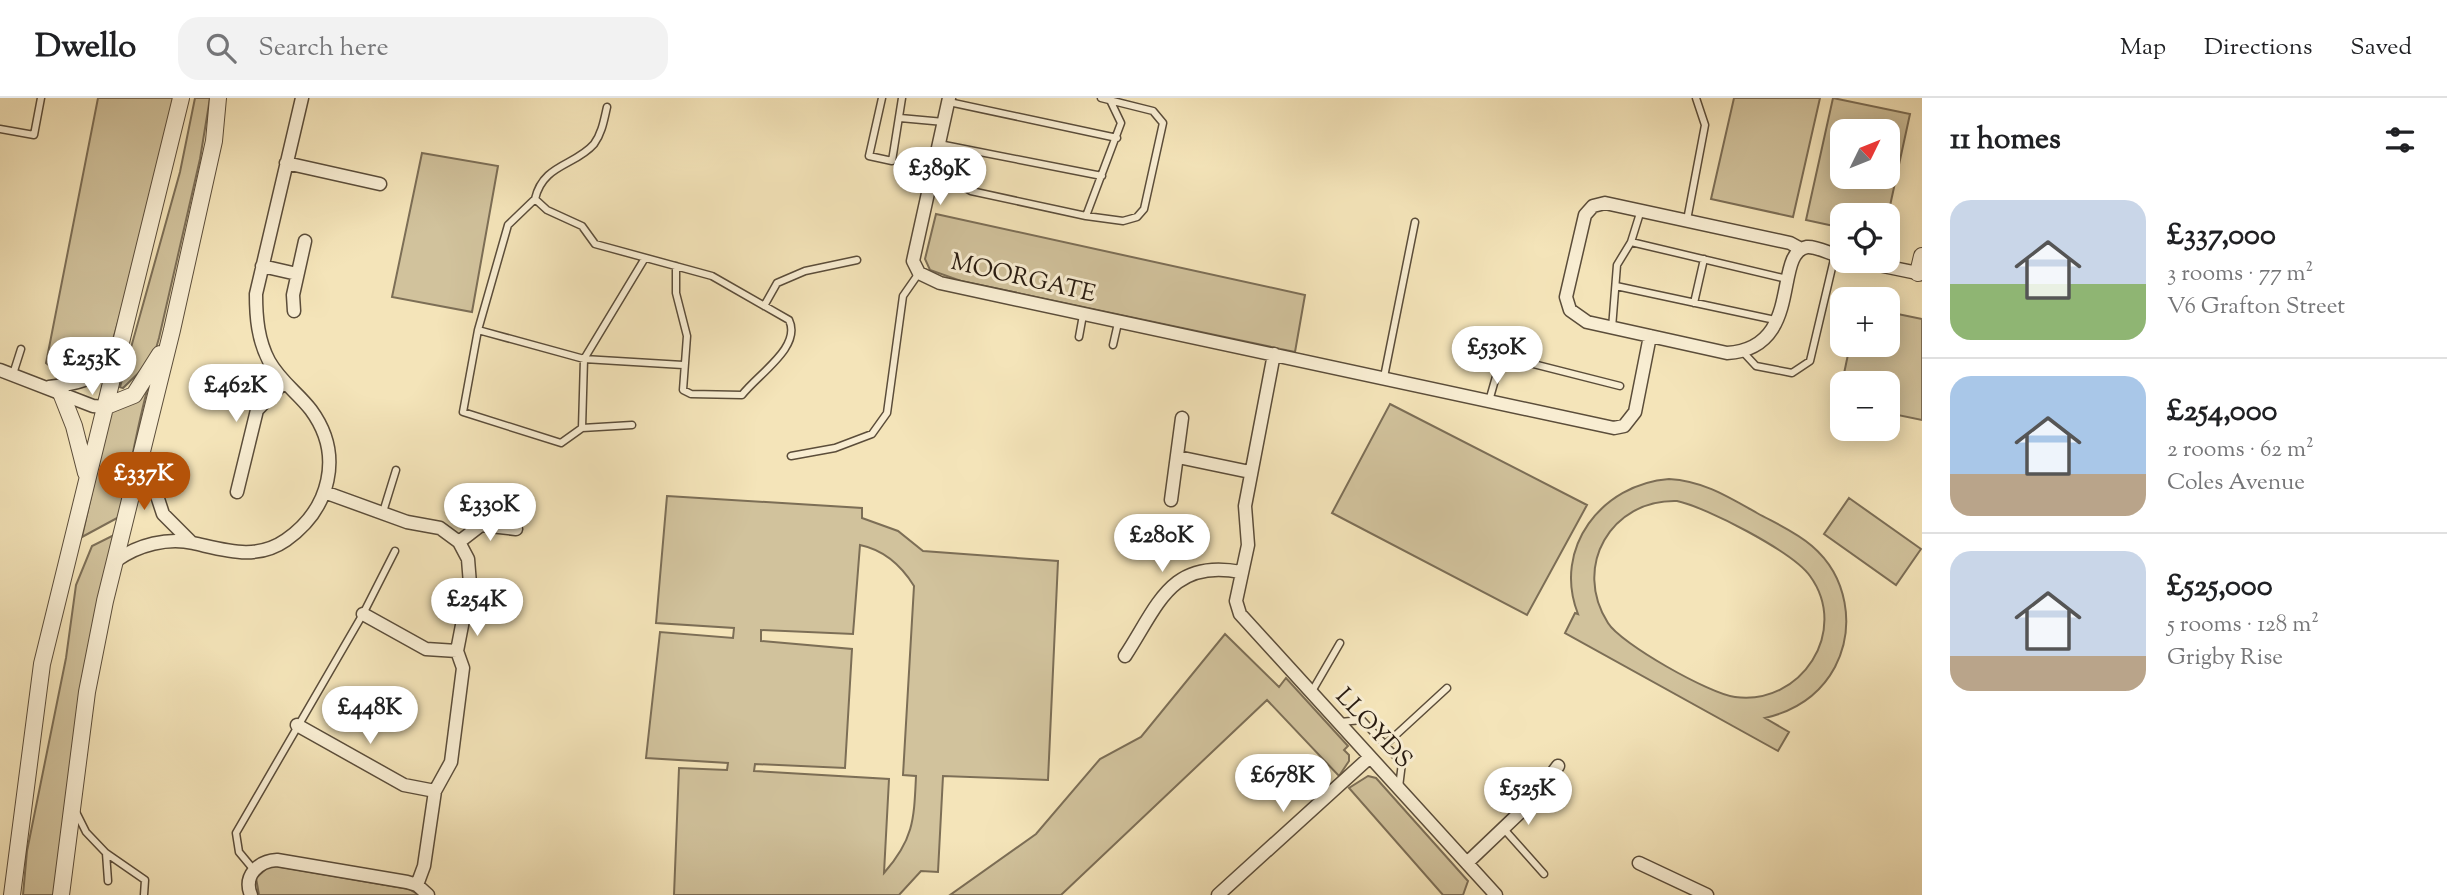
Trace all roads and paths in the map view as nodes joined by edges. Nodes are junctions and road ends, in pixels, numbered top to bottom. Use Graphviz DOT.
graph roads {
  1 [pos="41,98"];
  2 [pos="181,98"];
  3 [pos="218,98"];
  4 [pos="302,98"];
  5 [pos="882,98"];
  6 [pos="902,98"];
  7 [pos="1101,98"];
  8 [pos="1696,98"];
  9 [pos="949,100"];
  10 [pos="1110,100"];
  11 [pos="607,107"];
  12 [pos="900,118"];
  13 [pos="944,122"];
  14 [pos="0,129"];
  15 [pos="1117,138"];
  16 [pos="938,144"];
  17 [pos="286,163"];
  18 [pos="931,168"];
  19 [pos="1102,176"];
  20 [pos="380,184"];
  21 [pos="536,199"];
  22 [pos="1641,210"];
  23 [pos="1086,216"];
  24 [pos="1687,220"];
  25 [pos="1415,222"];
  26 [pos="305,241"];
  27 [pos="1631,242"];
  28 [pos="1801,249"];
  29 [pos="1830,253"];
  30 [pos="1922,256"];
  31 [pos="645,258"];
  32 [pos="1704,259"];
  33 [pos="857,260"];
  34 [pos="262,266"];
  35 [pos="676,266"];
  36 [pos="1900,270"];
  37 [pos="919,273"];
  38 [pos="1834,273"];
  39 [pos="297,274"];
  40 [pos="1920,274"];
  41 [pos="1787,279"];
  42 [pos="1616,286"];
  43 [pos="1694,303"];
  44 [pos="764,306"];
  45 [pos="294,312"];
  46 [pos="1083,315"];
  47 [pos="1777,320"];
  48 [pos="1118,323"];
  49 [pos="1612,328"];
  50 [pos="172,330"];
  51 [pos="478,330"];
  52 [pos="1650,336"];
  53 [pos="1079,337"];
  54 [pos="1113,345"];
  55 [pos="21,349"];
  56 [pos="1742,352"];
  57 [pos="1274,354"];
  58 [pos="584,359"];
  59 [pos="115,360"];
  60 [pos="683,365"];
  61 [pos="0,370"];
  62 [pos="13,374"];
  63 [pos="1384,377"];
  64 [pos="284,382"];
  65 [pos="1620,386"];
  66 [pos="55,390"];
  67 [pos="1489,401"];
  68 [pos="104,407"];
  69 [pos="1182,418"];
  70 [pos="632,425"];
  71 [pos="582,428"];
  72 [pos="143,453"];
  73 [pos="791,456"];
  74 [pos="1178,457"];
  75 [pos="396,470"];
  76 [pos="1250,472"];
  77 [pos="86,476"];
  78 [pos="237,492"];
  79 [pos="327,493"];
  80 [pos="1171,500"];
  81 [pos="383,514"];
  82 [pos="516,528"];
  83 [pos="191,542"];
  84 [pos="459,542"];
  85 [pos="395,551"];
  86 [pos="117,560"];
  87 [pos="1241,572"];
  88 [pos="363,614"];
  89 [pos="1340,643"];
  90 [pos="457,651"];
  91 [pos="1125,656"];
  92 [pos="1447,688"];
  93 [pos="1311,693"];
  94 [pos="1338,723"];
  95 [pos="297,724"];
  96 [pos="1385,745"];
  97 [pos="1370,757"];
  98 [pos="1558,766"];
  99 [pos="1399,788"];
  100 [pos="435,791"];
  101 [pos="72,804"];
  102 [pos="1503,828"];
  103 [pos="107,853"];
  104 [pos="1468,862"];
  105 [pos="1639,863"];
  106 [pos="254,870"];
  107 [pos="1544,874"];
  108 [pos="108,881"];
  109 [pos="1679,881"];
  110 [pos="417,885"];
  111 [pos="1490,893"];
  112 [pos="12,895"];
  113 [pos="61,895"];
  114 [pos="144,895"];
  115 [pos="251,895"];
  116 [pos="428,895"];
  117 [pos="1218,895"];
  118 [pos="1673,895"];
  119 [pos="1707,895"];
  1 -- 14 [label="lane"];
  2 -- 59 [label="street"];
  3 -- 50 [label="street"];
  4 -- 17 [label="street"];
  5 -- 12 [label="lane"];
  6 -- 12 [label="lane"];
  7 -- 10 [label="lane"];
  8 -- 24 [label="lane"];
  9 -- 13 [label="street, MOORGATE"];
  9 -- 15 [label="lane"];
  10 -- 15 [label="lane"];
  10 -- 23 [label="lane"];
  11 -- 21 [label="lane"];
  12 -- 13 [label="lane"];
  13 -- 16 [label="street, MOORGATE"];
  15 -- 19 [label="lane"];
  16 -- 18 [label="street, MOORGATE"];
  16 -- 19 [label="lane"];
  17 -- 20 [label="street"];
  17 -- 34 [label="street"];
  18 -- 23 [label="lane"];
  18 -- 37 [label="street, MOORGATE"];
  19 -- 23 [label="lane"];
  21 -- 31 [label="lane"];
  21 -- 51 [label="lane"];
  22 -- 24 [label="street"];
  22 -- 27 [label="lane"];
  22 -- 49 [label="street"];
  24 -- 28 [label="street"];
  25 -- 63 [label="lane"];
  26 -- 39 [label="street"];
  27 -- 32 [label="lane"];
  27 -- 42 [label="lane"];
  28 -- 29 [label="street"];
  28 -- 41 [label="street"];
  30 -- 40 [label="street"];
  31 -- 35 [label="lane"];
  31 -- 58 [label="lane"];
  32 -- 41 [label="lane"];
  32 -- 43 [label="lane"];
  33 -- 44 [label="lane"];
  34 -- 39 [label="street"];
  34 -- 64 [label="street"];
  35 -- 44 [label="lane"];
  35 -- 60 [label="lane"];
  36 -- 40 [label="street"];
  37 -- 46 [label="street, MOORGATE"];
  37 -- 73 [label="lane"];
  38 -- 56 [label="lane"];
  39 -- 45 [label="street"];
  41 -- 47 [label="street"];
  42 -- 43 [label="lane"];
  42 -- 49 [label="lane"];
  43 -- 47 [label="lane"];
  44 -- 60 [label="lane"];
  46 -- 48 [label="street, MOORGATE"];
  46 -- 53 [label="lane"];
  47 -- 56 [label="street"];
  48 -- 54 [label="lane"];
  48 -- 57 [label="street, MOORGATE"];
  49 -- 52 [label="street"];
  50 -- 68 [label="street"];
  50 -- 72 [label="street"];
  51 -- 58 [label="lane"];
  51 -- 71 [label="lane"];
  52 -- 56 [label="street"];
  52 -- 67 [label="street, MOORGATE"];
  55 -- 62 [label="lane"];
  57 -- 63 [label="street, MOORGATE"];
  57 -- 76 [label="street"];
  58 -- 60 [label="lane"];
  58 -- 71 [label="lane"];
  59 -- 66 [label="street"];
  59 -- 68 [label="street"];
  61 -- 62 [label="street"];
  62 -- 66 [label="street"];
  63 -- 67 [label="street, MOORGATE"];
  64 -- 78 [label="street"];
  64 -- 79 [label="street"];
  65 -- 67 [label="lane"];
  66 -- 68 [label="street"];
  66 -- 77 [label="street"];
  68 -- 77 [label="street"];
  69 -- 74 [label="street"];
  70 -- 71 [label="lane"];
  72 -- 83 [label="street"];
  72 -- 86 [label="street"];
  74 -- 76 [label="street"];
  74 -- 80 [label="street"];
  75 -- 81 [label="lane"];
  76 -- 87 [label="street"];
  77 -- 112 [label="street"];
  79 -- 81 [label="street"];
  79 -- 83 [label="street"];
  81 -- 84 [label="street"];
  82 -- 84 [label="street"];
  83 -- 86 [label="street"];
  84 -- 90 [label="street"];
  85 -- 88 [label="lane"];
  86 -- 101 [label="street"];
  87 -- 91 [label="street"];
  87 -- 93 [label="street, LLOYDS"];
  88 -- 90 [label="street"];
  88 -- 95 [label="lane"];
  89 -- 93 [label="lane"];
  90 -- 100 [label="street"];
  92 -- 96 [label="lane"];
  93 -- 94 [label="street, LLOYDS"];
  94 -- 96 [label="lane"];
  94 -- 97 [label="street, LLOYDS"];
  95 -- 100 [label="street"];
  95 -- 106 [label="lane"];
  96 -- 99 [label="lane"];
  97 -- 99 [label="street, LLOYDS"];
  97 -- 117 [label="street"];
  98 -- 102 [label="street"];
  99 -- 104 [label="street, LLOYDS"];
  100 -- 110 [label="street"];
  101 -- 103 [label="lane"];
  101 -- 113 [label="street"];
  102 -- 104 [label="street"];
  102 -- 107 [label="lane"];
  103 -- 108 [label="lane"];
  103 -- 114 [label="lane"];
  104 -- 111 [label="street, LLOYDS"];
  105 -- 109 [label="street"];
  106 -- 110 [label="street"];
  106 -- 115 [label="street"];
  109 -- 118 [label="street"];
  109 -- 119 [label="street"];
  110 -- 116 [label="street"];
}
